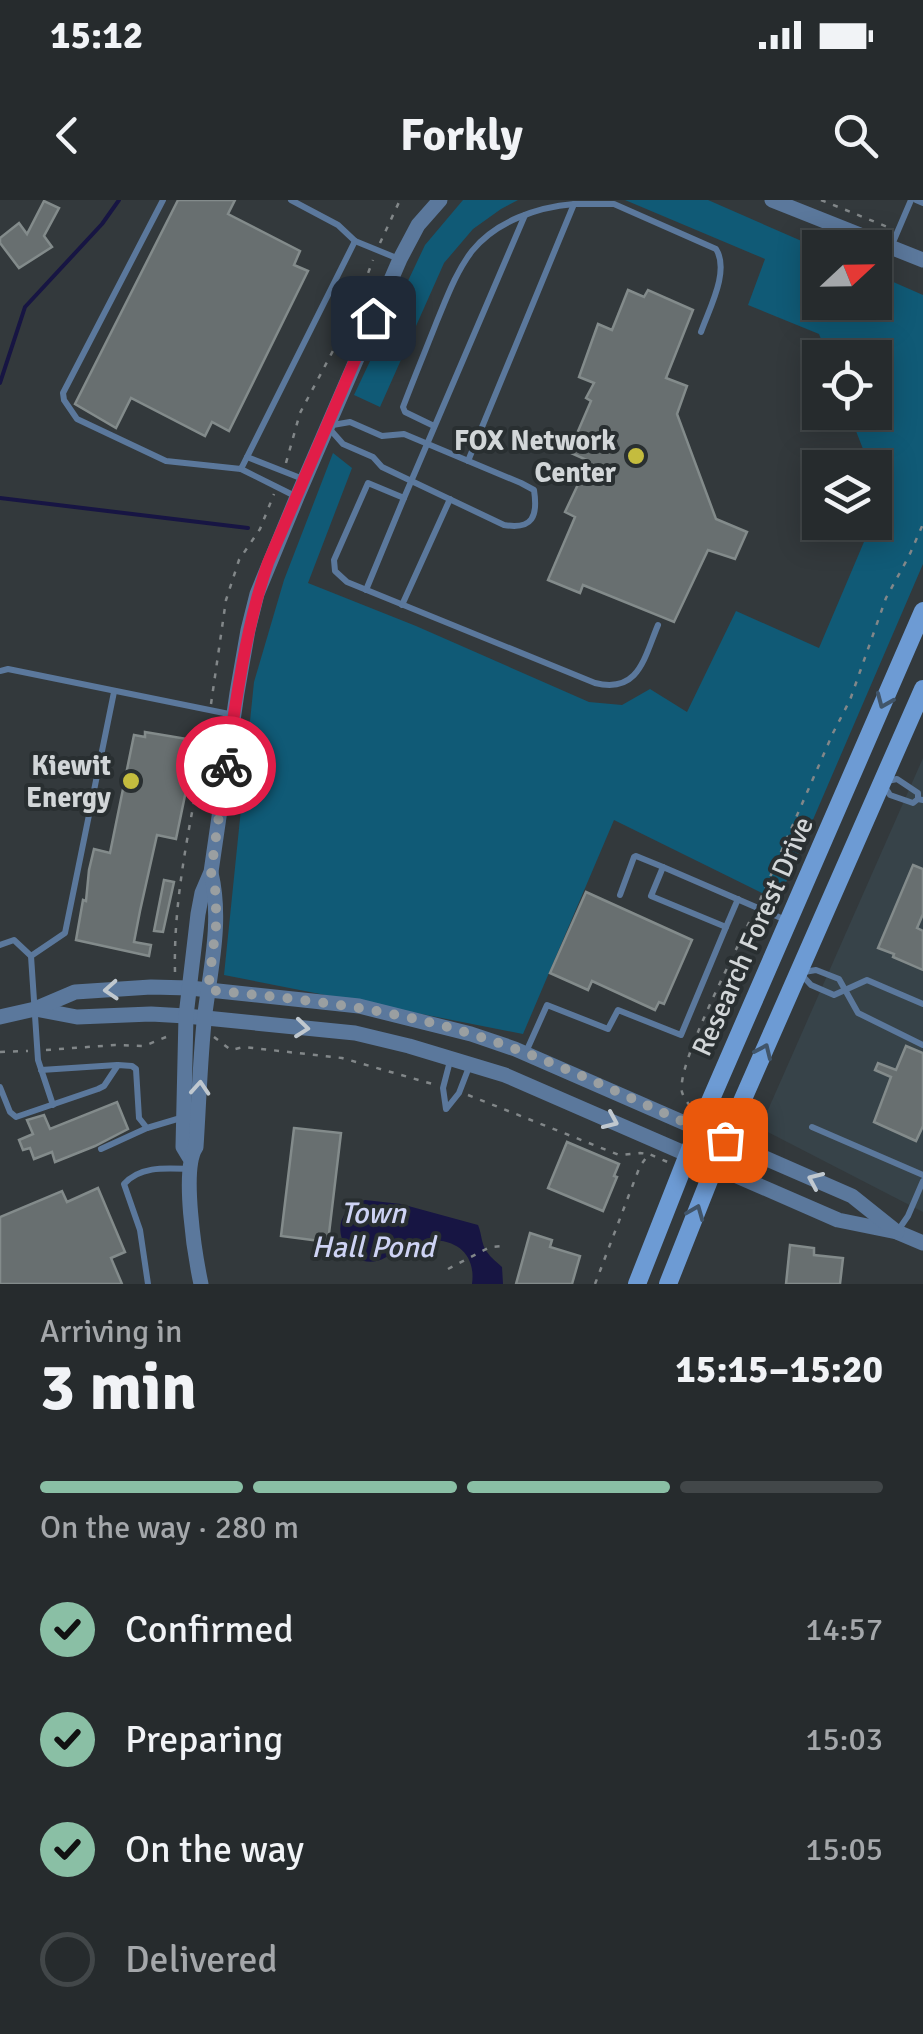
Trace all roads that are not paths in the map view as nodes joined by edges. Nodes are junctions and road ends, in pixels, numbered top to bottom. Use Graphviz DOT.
graph roads {
  1 [pos="163,200"];
  2 [pos="290,200"];
  3 [pos="440,200"];
  4 [pos="772,200"];
  5 [pos="913,200"];
  6 [pos="923,203"];
  7 [pos="574,204"];
  8 [pos="816,205"];
  9 [pos="525,215"];
  10 [pos="859,230"];
  11 [pos="355,241"];
  12 [pos="892,244"];
  13 [pos="892,249"];
  14 [pos="400,259"];
  15 [pos="923,260"];
  16 [pos="701,332"];
  17 [pos="327,426"];
  18 [pos="434,426"];
  19 [pos="426,444"];
  20 [pos="246,457"];
  21 [pos="468,460"];
  22 [pos="241,469"];
  23 [pos="304,480"];
  24 [pos="412,482"];
  25 [pos="296,497"];
  26 [pos="404,498"];
  27 [pos="450,499"];
  28 [pos="366,590"];
  29 [pos="402,605"];
  30 [pos="923,611"];
  31 [pos="658,625"];
  32 [pos="0,671"];
  33 [pos="923,689"];
  34 [pos="114,692"];
  35 [pos="234,716"];
  36 [pos="862,752"];
  37 [pos="880,788"];
  38 [pos="921,801"];
  39 [pos="664,867"];
  40 [pos="211,872"];
  41 [pos="620,895"];
  42 [pos="738,899"];
  43 [pos="789,922"];
  44 [pos="726,927"];
  45 [pos="0,945"];
  46 [pos="31,956"];
  47 [pos="799,972"];
  48 [pos="190,988"];
  49 [pos="844,989"];
  50 [pos="208,990"];
  51 [pos="923,1004"];
  52 [pos="35,1009"];
  53 [pos="186,1016"];
  54 [pos="0,1017"];
  55 [pos="205,1018"];
  56 [pos="471,1034"];
  57 [pos="923,1045"];
  58 [pos="525,1054"];
  59 [pos="451,1058"];
  60 [pos="470,1064"];
  61 [pos="118,1065"];
  62 [pos="41,1070"];
  63 [pos="0,1088"];
  64 [pos="53,1104"];
  65 [pos="184,1117"];
  66 [pos="696,1120"];
  67 [pos="812,1127"];
  68 [pos="147,1128"];
  69 [pos="725,1140"];
  70 [pos="100,1149"];
  71 [pos="686,1159"];
  72 [pos="189,1163"];
  73 [pos="714,1166"];
  74 [pos="923,1178"];
  75 [pos="897,1232"];
  76 [pos="923,1243"];
  77 [pos="148,1284"];
  78 [pos="201,1284"];
  79 [pos="637,1284"];
  80 [pos="668,1284"];
  1 -- 22 [label="lane"];
  2 -- 11 [label="lane"];
  3 -- 14 [label="street"];
  4 -- 8 [label="street"];
  5 -- 6 [label="lane"];
  5 -- 12 [label="lane"];
  7 -- 9 [label="lane"];
  7 -- 16 [label="lane"];
  7 -- 21 [label="lane"];
  8 -- 10 [label="street"];
  9 -- 18 [label="lane"];
  9 -- 18 [label="lane"];
  11 -- 14 [label="lane"];
  11 -- 20 [label="lane"];
  13 -- 15 [label="street"];
  14 -- 17 [label="street"];
  17 -- 19 [label="lane"];
  17 -- 23 [label="street"];
  17 -- 24 [label="lane"];
  18 -- 19 [label="lane"];
  19 -- 21 [label="lane"];
  19 -- 24 [label="lane"];
  20 -- 22 [label="lane"];
  20 -- 23 [label="lane"];
  21 -- 27 [label="lane"];
  22 -- 25 [label="lane"];
  23 -- 25 [label="street"];
  24 -- 26 [label="lane"];
  24 -- 27 [label="lane"];
  25 -- 35 [label="street"];
  26 -- 28 [label="lane"];
  26 -- 28 [label="lane"];
  27 -- 29 [label="lane"];
  28 -- 29 [label="lane"];
  29 -- 31 [label="lane"];
  30 -- 36 [label="main road, Research Forest Drive, one-way"];
  32 -- 34 [label="lane"];
  33 -- 37 [label="main road, Research Forest Drive"];
  34 -- 35 [label="lane"];
  34 -- 46 [label="lane"];
  35 -- 40 [label="street"];
  36 -- 37 [label="main road"];
  36 -- 43 [label="main road, Research Forest Drive"];
  37 -- 38 [label="lane"];
  37 -- 38 [label="lane"];
  37 -- 47 [label="main road, Research Forest Drive"];
  39 -- 41 [label="lane"];
  39 -- 42 [label="lane"];
  39 -- 44 [label="lane"];
  40 -- 48 [label="street"];
  40 -- 50 [label="street"];
  42 -- 43 [label="lane"];
  42 -- 44 [label="lane"];
  43 -- 66 [label="main road, Research Forest Drive"];
  44 -- 58 [label="lane"];
  45 -- 46 [label="lane"];
  46 -- 52 [label="lane"];
  47 -- 49 [label="lane"];
  47 -- 49 [label="lane"];
  69 -- 47 [label="main road, Research Forest Drive, one-way"];
  48 -- 50 [label="street"];
  48 -- 52 [label="street, one-way"];
  48 -- 53 [label="street"];
  49 -- 51 [label="lane"];
  49 -- 57 [label="lane"];
  50 -- 55 [label="street"];
  50 -- 56 [label="street"];
  52 -- 53 [label="street"];
  52 -- 54 [label="street"];
  52 -- 62 [label="lane"];
  53 -- 55 [label="street"];
  53 -- 65 [label="street"];
  55 -- 59 [label="street, one-way"];
  72 -- 55 [label="street, one-way"];
  56 -- 58 [label="street"];
  56 -- 59 [label="street"];
  56 -- 60 [label="street"];
  58 -- 66 [label="street"];
  59 -- 60 [label="street"];
  59 -- 60 [label="lane"];
  60 -- 71 [label="street, one-way"];
  61 -- 62 [label="lane"];
  61 -- 64 [label="lane"];
  61 -- 68 [label="lane"];
  62 -- 64 [label="lane"];
  63 -- 64 [label="lane"];
  65 -- 68 [label="lane"];
  65 -- 72 [label="street"];
  66 -- 69 [label="street"];
  66 -- 71 [label="main road, Research Forest Drive"];
  67 -- 74 [label="lane"];
  68 -- 70 [label="lane"];
  69 -- 73 [label="main road, Research Forest Drive"];
  75 -- 69 [label="street, one-way"];
  71 -- 73 [label="street"];
  71 -- 79 [label="main road, Research Forest Drive"];
  72 -- 77 [label="lane"];
  72 -- 78 [label="street"];
  73 -- 75 [label="street"];
  80 -- 73 [label="main road, Research Forest Drive, one-way"];
  74 -- 75 [label="lane"];
  75 -- 76 [label="street"];
}
